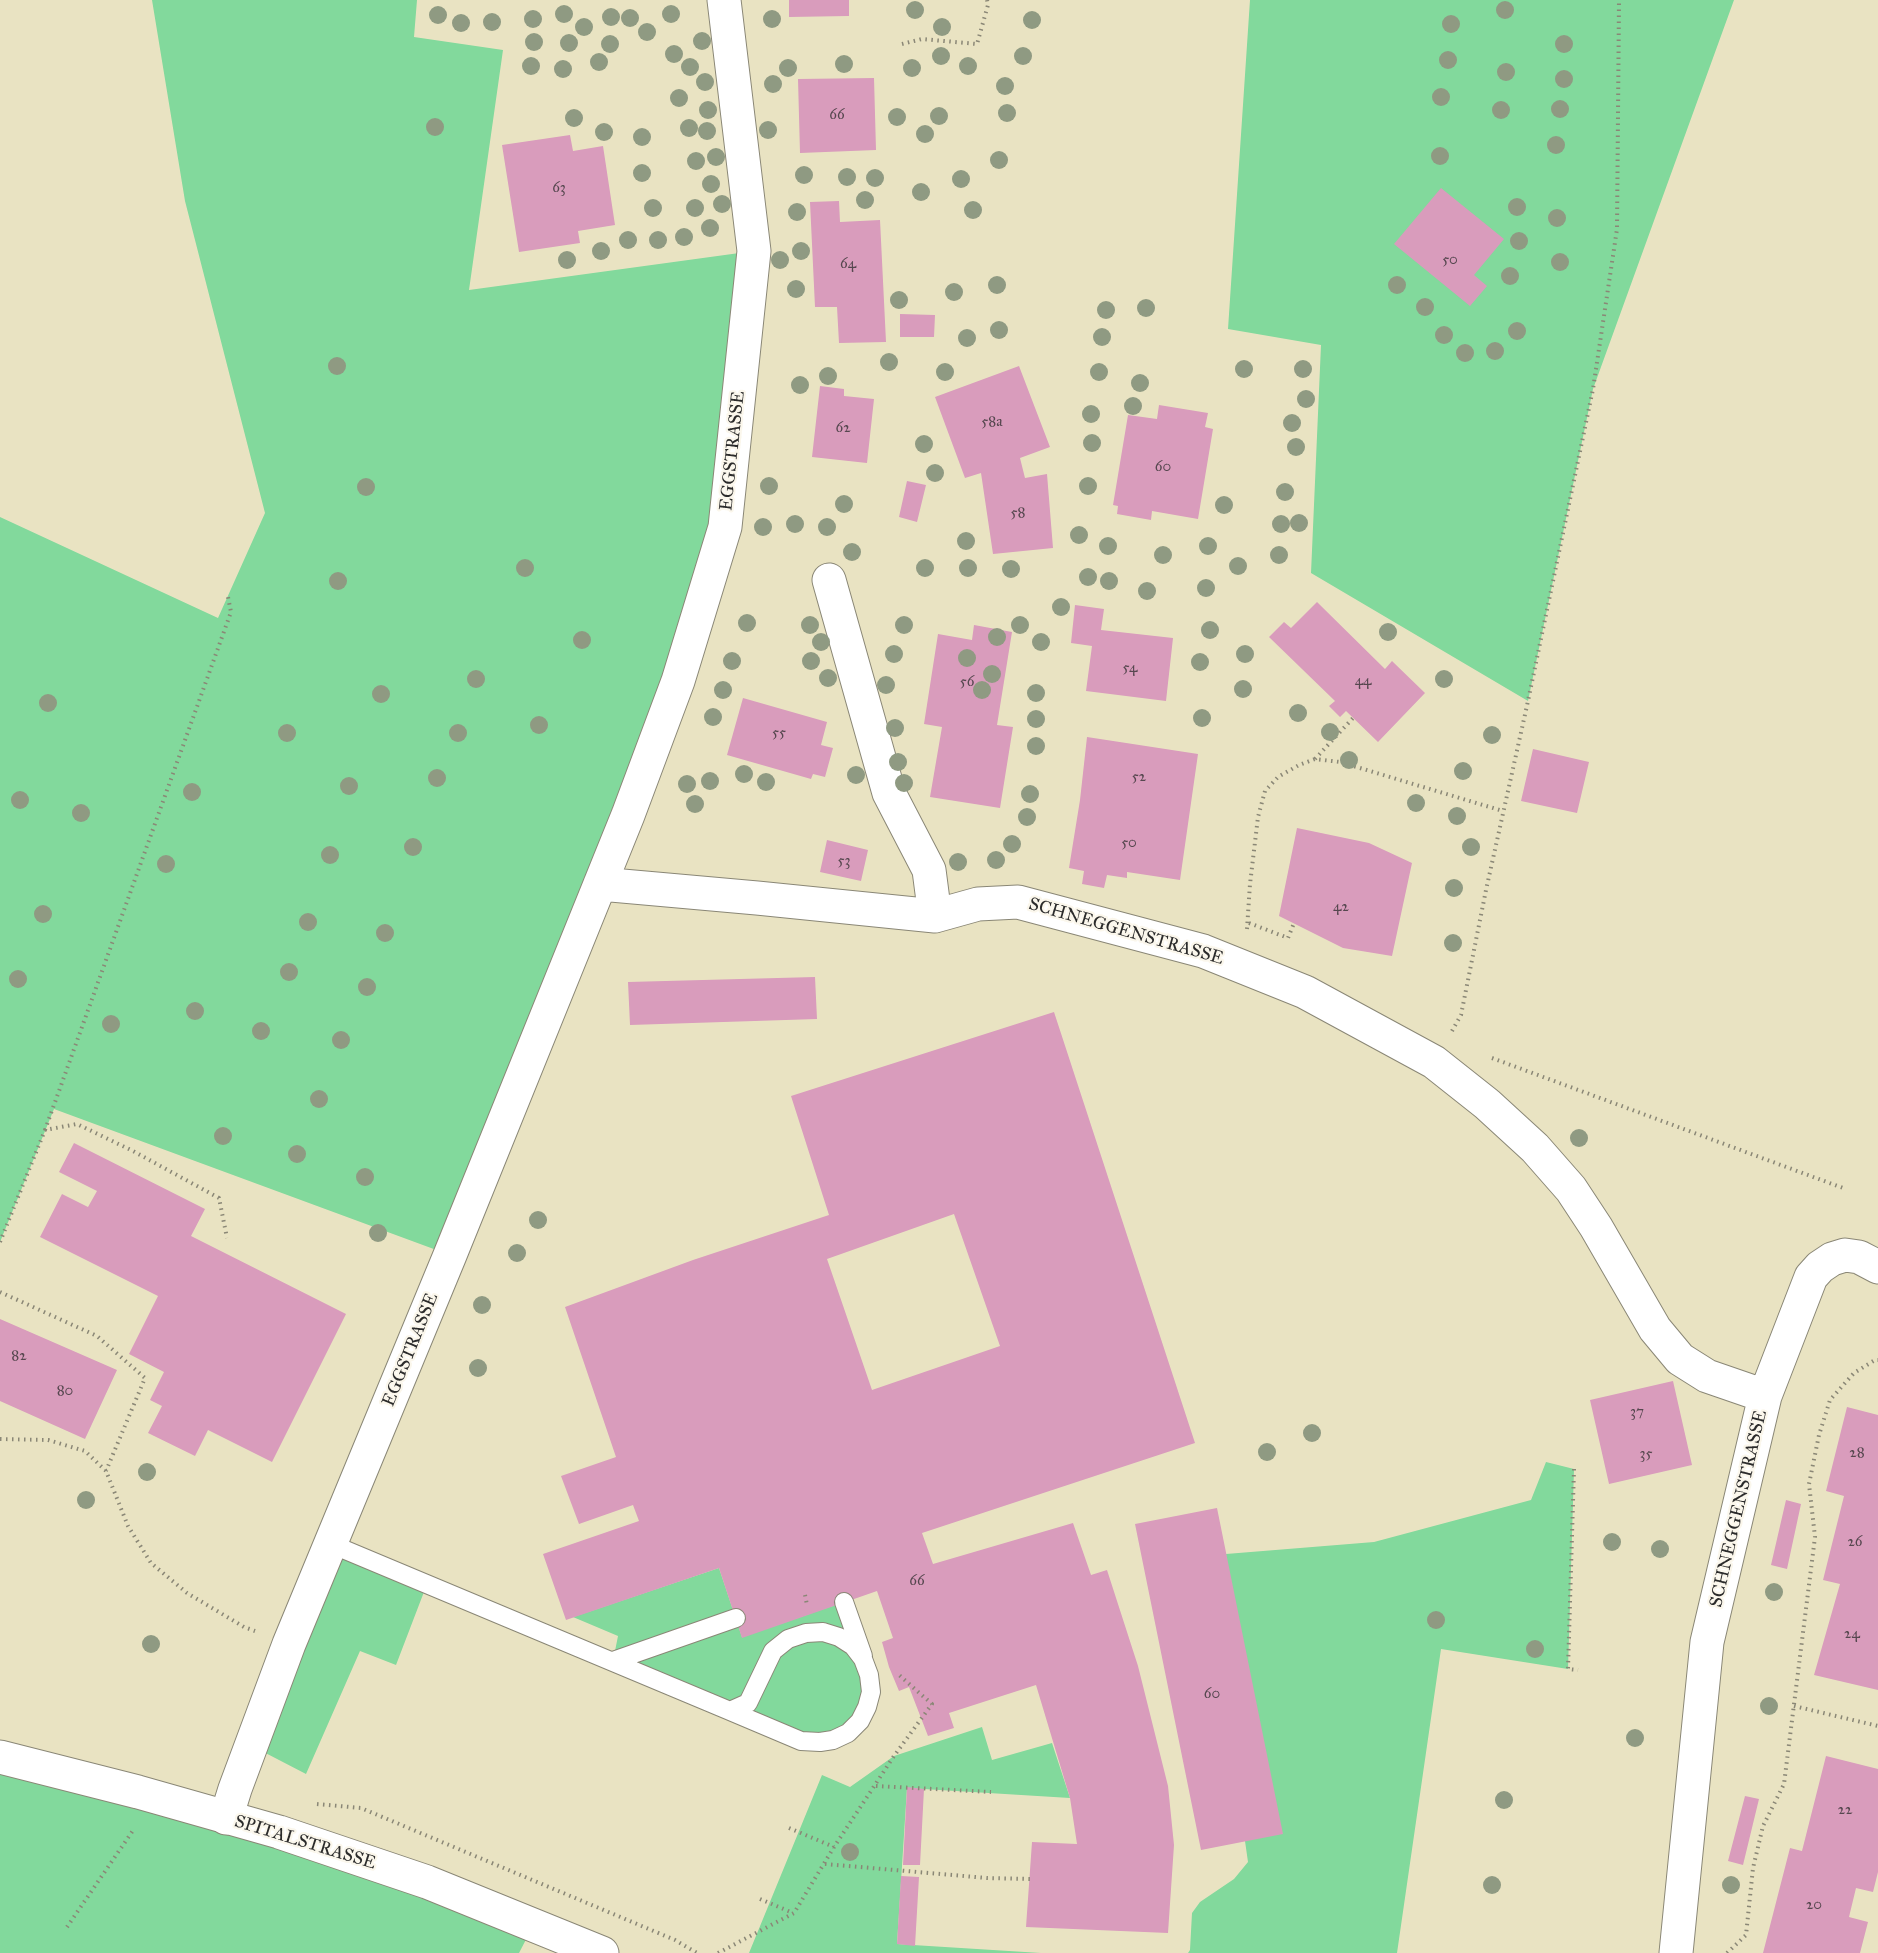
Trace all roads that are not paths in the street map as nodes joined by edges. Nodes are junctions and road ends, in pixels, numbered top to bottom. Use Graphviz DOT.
graph roads {
  1 [pos="724,0"];
  2 [pos="829,580"];
  3 [pos="600,884"];
  4 [pos="935,916"];
  5 [pos="1878,1267"];
  6 [pos="1765,1396"];
  7 [pos="331,1544"];
  8 [pos="844,1602"];
  9 [pos="736,1618"];
  10 [pos="613,1661"];
  11 [pos="869,1673"];
  12 [pos="730,1711"];
  13 [pos="0,1756"];
  14 [pos="226,1818"];
  15 [pos="602,1953"];
  16 [pos="1676,1953"];
  1 -- 3 [label="street, EGGSTRASSE"];
  2 -- 4 [label="street"];
  3 -- 4 [label="street"];
  3 -- 7 [label="street, EGGSTRASSE"];
  4 -- 6 [label="street, SCHNEGGENSTRASSE"];
  5 -- 6 [label="street"];
  6 -- 16 [label="street, SCHNEGGENSTRASSE"];
  7 -- 10 [label="lane"];
  7 -- 14 [label="street, EGGSTRASSE"];
  8 -- 11 [label="lane"];
  9 -- 10 [label="lane"];
  10 -- 12 [label="lane"];
  11 -- 12 [label="lane"];
  11 -- 12 [label="lane"];
  13 -- 14 [label="street, SPITALSTRASSE"];
  14 -- 15 [label="street, SPITALSTRASSE"];
}
